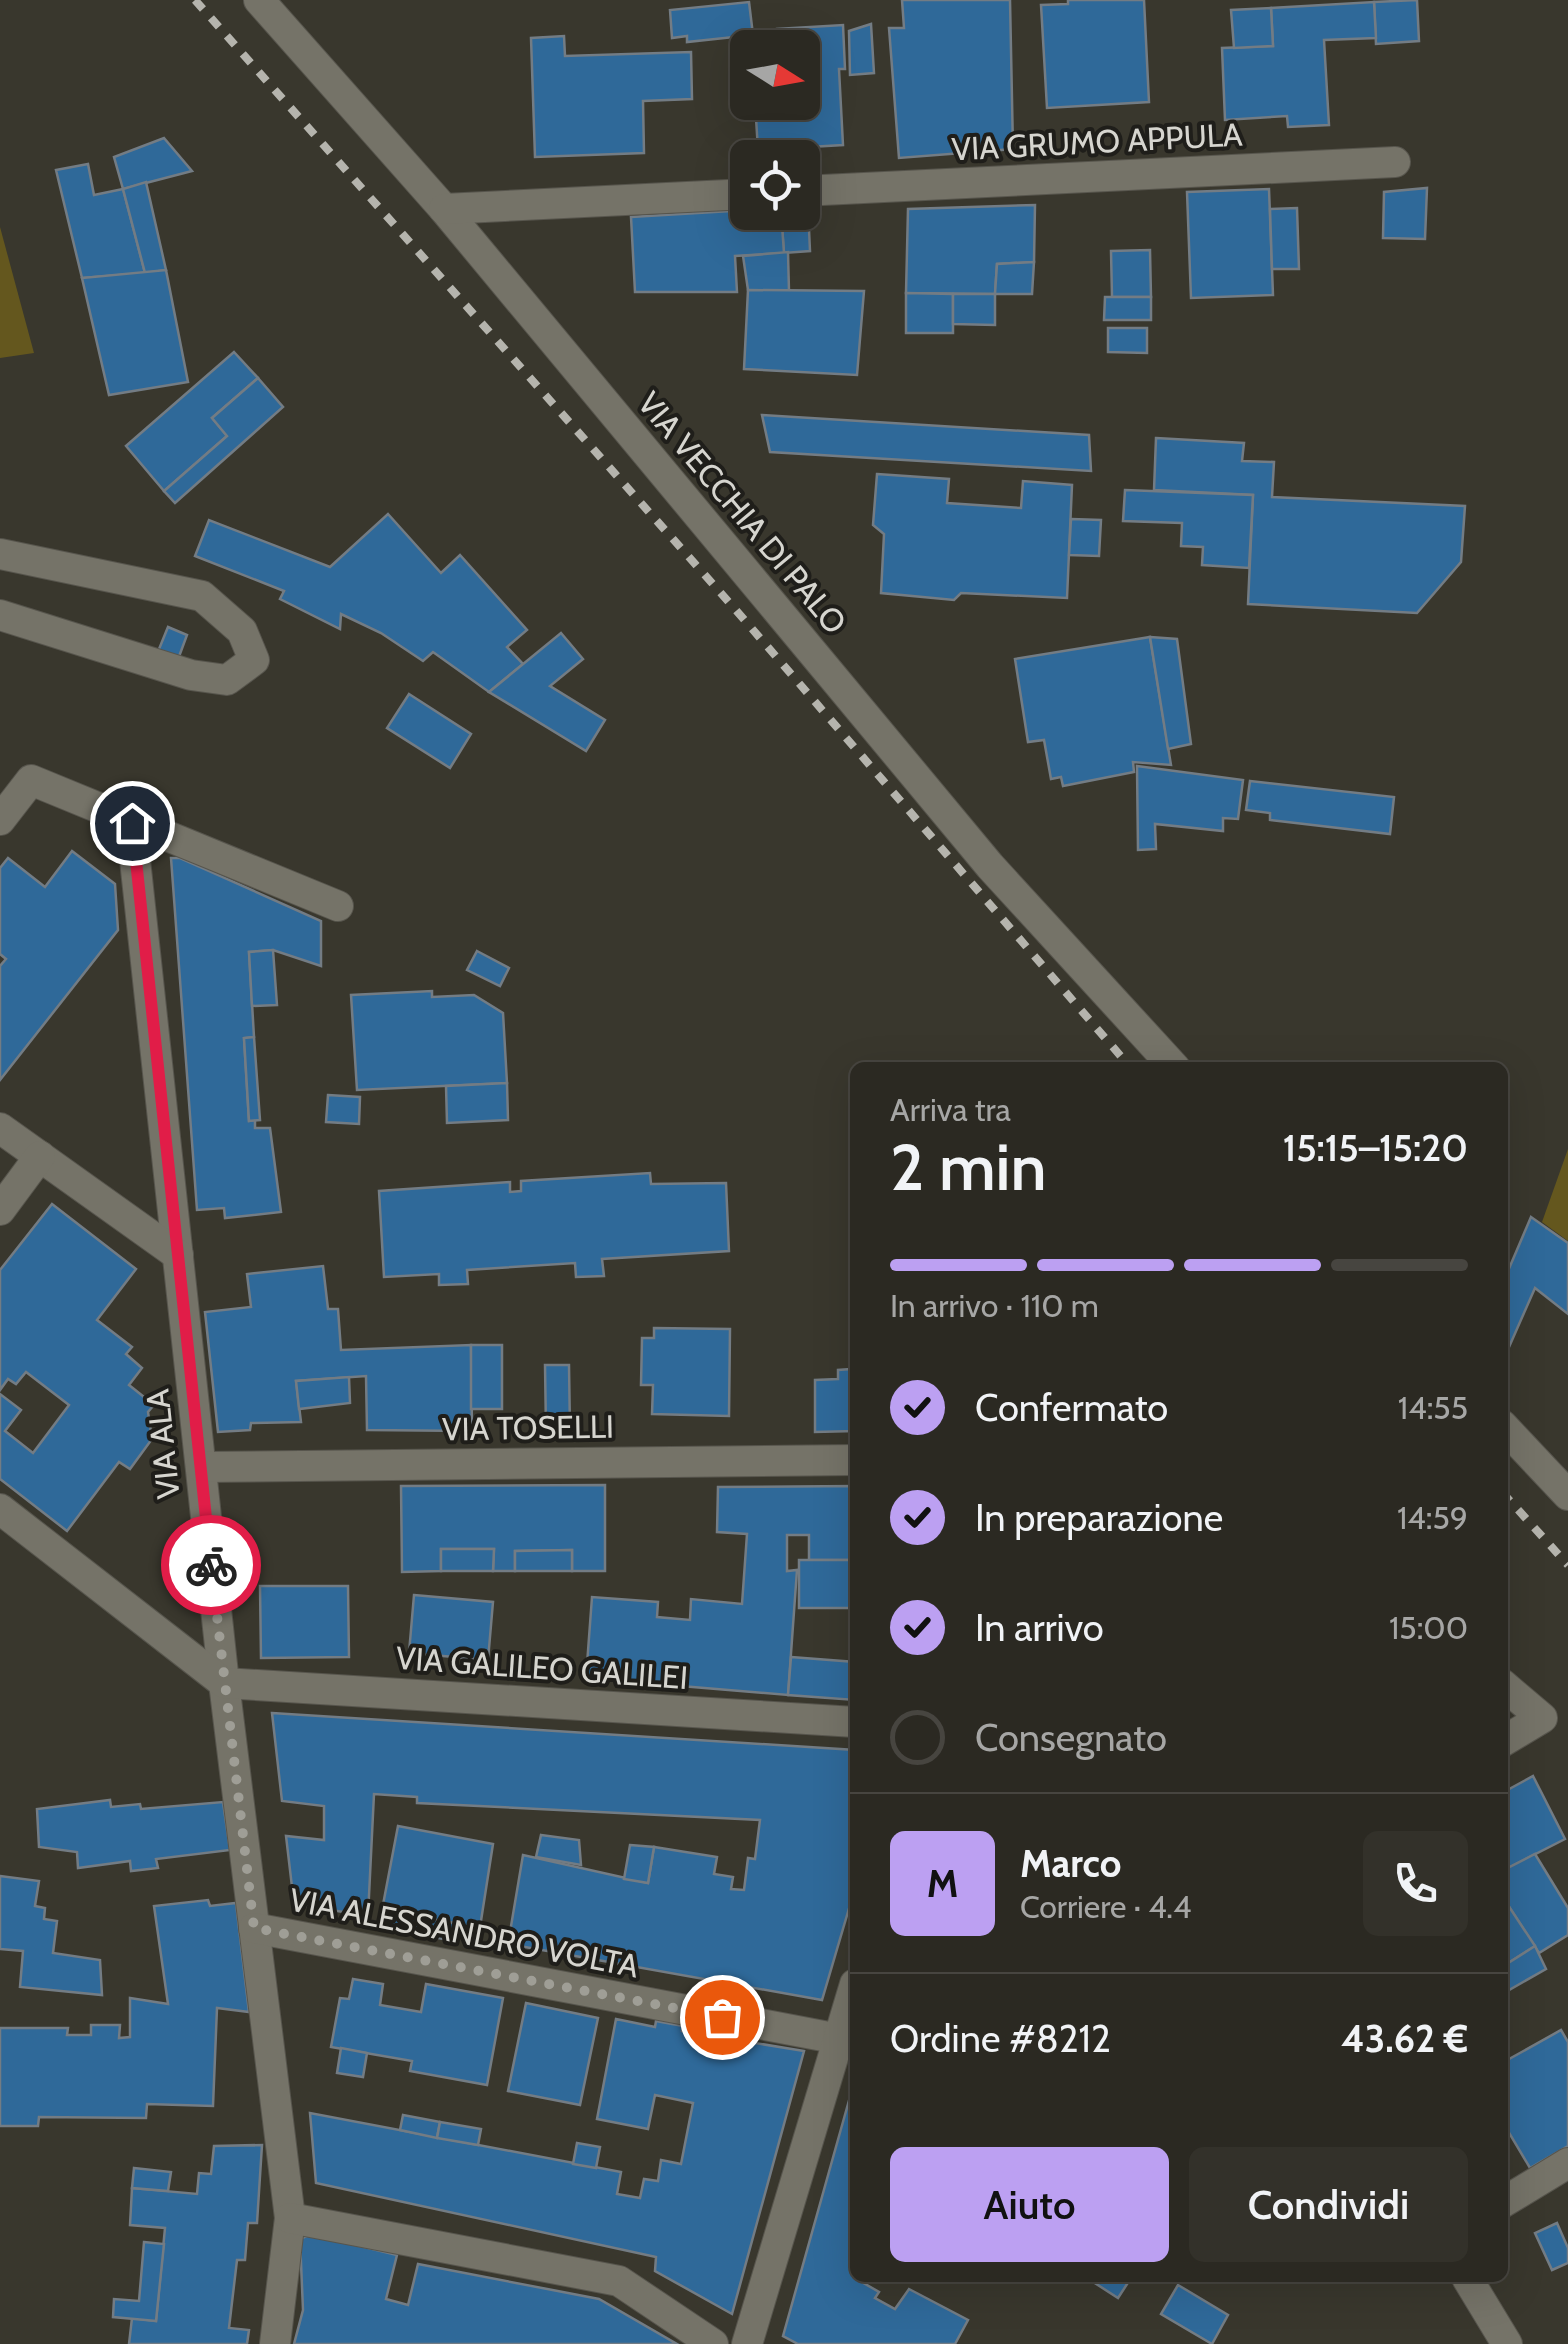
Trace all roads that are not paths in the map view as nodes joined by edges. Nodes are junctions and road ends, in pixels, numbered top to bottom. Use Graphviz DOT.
graph roads {
  1 [pos="259,0"];
  2 [pos="1395,162"];
  3 [pos="820,190"];
  4 [pos="730,195"];
  5 [pos="444,209"];
  6 [pos="0,554"];
  7 [pos="0,615"];
  8 [pos="0,820"];
  9 [pos="132,823"];
  10 [pos="338,906"];
  11 [pos="1170,1062"];
  12 [pos="0,1128"];
  13 [pos="40,1156"];
  14 [pos="0,1210"];
  15 [pos="178,1255"];
  16 [pos="1508,1431"];
  17 [pos="850,1460"];
  18 [pos="201,1467"];
  19 [pos="1568,1496"];
  20 [pos="0,1508"];
  21 [pos="224,1683"];
  22 [pos="1508,1689"];
  23 [pos="850,1722"];
  24 [pos="1508,1738"];
  25 [pos="254,1928"];
  26 [pos="850,2000"];
  27 [pos="838,2039"];
  28 [pos="1568,2163"];
  29 [pos="1508,2200"];
  30 [pos="290,2218"];
  31 [pos="1469,2282"];
  32 [pos="275,2344"];
  33 [pos="713,2344"];
  34 [pos="746,2344"];
  35 [pos="1506,2344"];
  1 -- 5 [label="street, VIA VECCHIA DI PALO"];
  2 -- 3 [label="street, VIA GRUMO APPULA"];
  4 -- 5 [label="street"];
  5 -- 11 [label="street, VIA VECCHIA DI PALO"];
  6 -- 7 [label="street"];
  8 -- 9 [label="street"];
  9 -- 10 [label="street"];
  9 -- 15 [label="street, VIA ALA"];
  12 -- 13 [label="street"];
  13 -- 14 [label="street"];
  13 -- 15 [label="street"];
  15 -- 18 [label="street, VIA ALA"];
  16 -- 19 [label="street"];
  17 -- 18 [label="street, VIA TOSELLI"];
  18 -- 21 [label="street, VIA ALA"];
  20 -- 21 [label="street"];
  21 -- 23 [label="street, VIA GALILEO GALILEI"];
  21 -- 25 [label="street, VIA ALA"];
  22 -- 24 [label="street"];
  25 -- 27 [label="street, VIA ALESSANDRO VOLTA"];
  25 -- 30 [label="street, VIA ALA"];
  26 -- 27 [label="street"];
  27 -- 34 [label="street"];
  28 -- 29 [label="street"];
  30 -- 32 [label="street, VIA ALA"];
  30 -- 33 [label="street"];
  31 -- 35 [label="street"];
}
